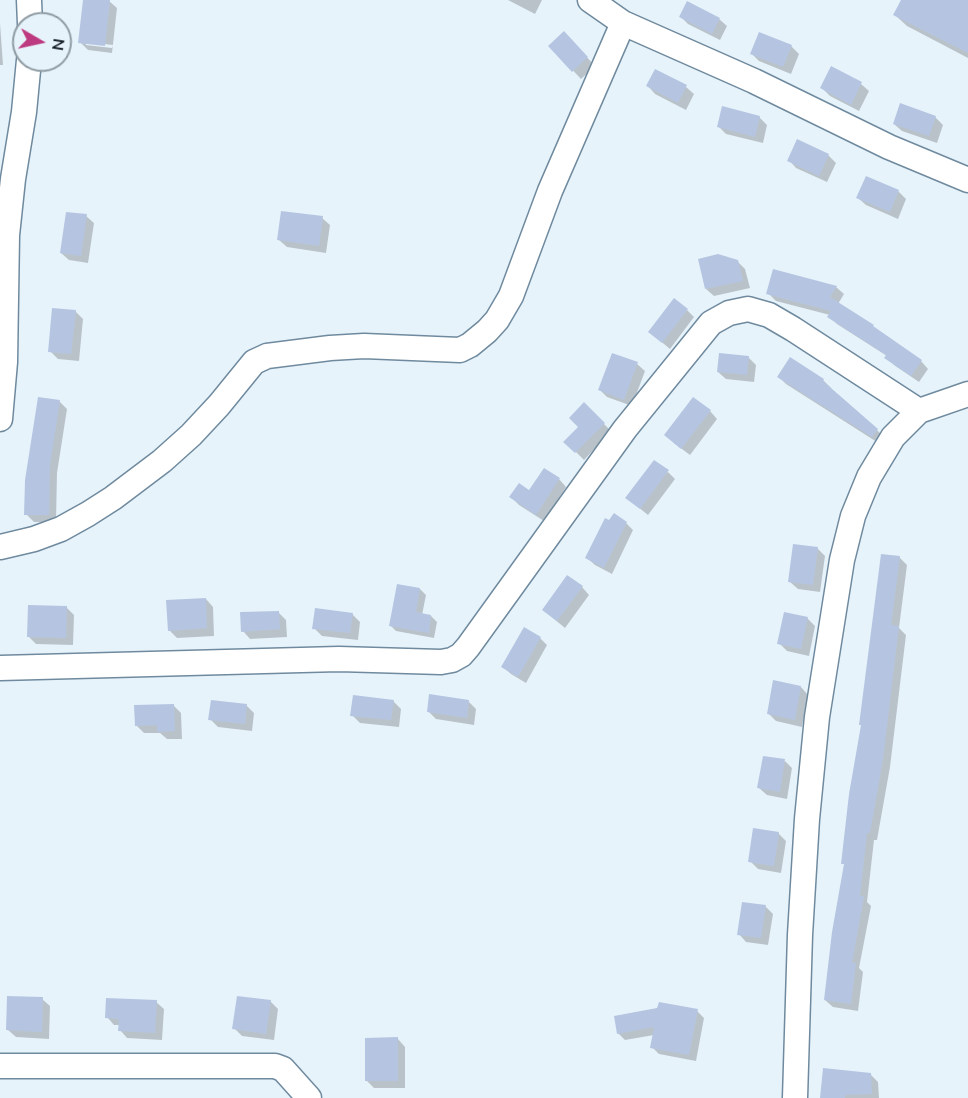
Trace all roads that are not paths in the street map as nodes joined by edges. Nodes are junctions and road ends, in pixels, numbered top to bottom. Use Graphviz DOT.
graph roads {
  1 [pos="590,0"];
  2 [pos="624,23"];
  3 [pos="28,72"];
  4 [pos="968,180"];
  5 [pos="968,394"];
  6 [pos="919,411"];
  7 [pos="0,419"];
  8 [pos="0,547"];
  9 [pos="0,668"];
  10 [pos="0,1066"];
  11 [pos="309,1098"];
  12 [pos="795,1098"];
  1 -- 2 [label="street"];
  2 -- 4 [label="street"];
  2 -- 8 [label="street"];
  3 -- 7 [label="street"];
  5 -- 6 [label="street"];
  6 -- 9 [label="street"];
  6 -- 12 [label="street"];
  10 -- 11 [label="street"];
}
